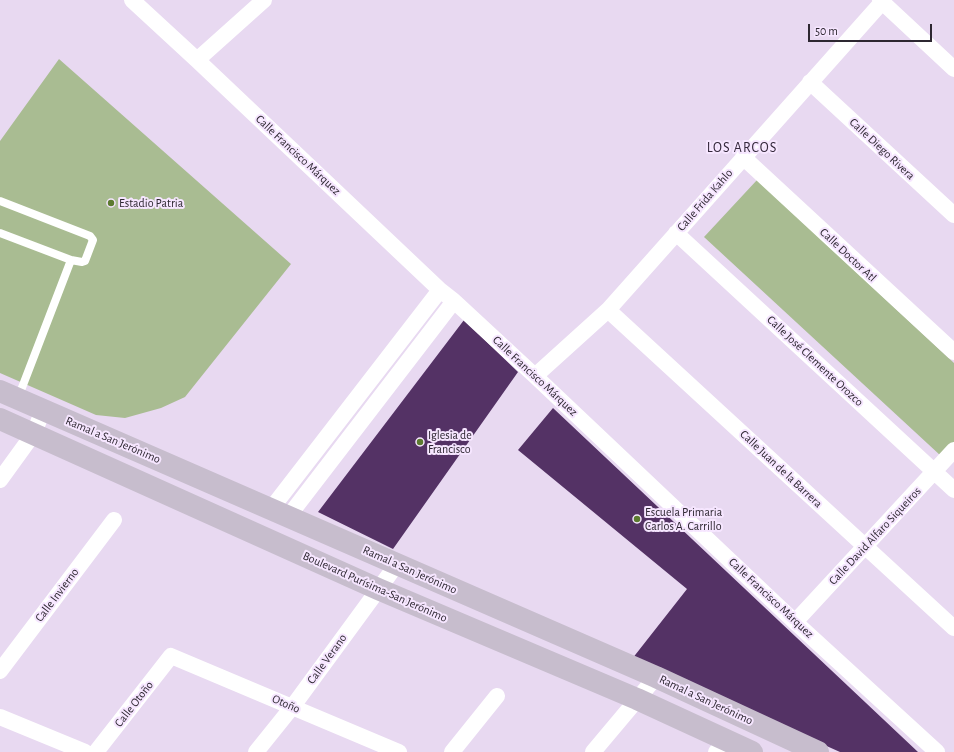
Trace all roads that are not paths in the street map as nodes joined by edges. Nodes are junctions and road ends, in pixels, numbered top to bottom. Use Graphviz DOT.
graph roads {
  1 [pos="132,0"];
  2 [pos="264,0"];
  3 [pos="882,1"];
  4 [pos="198,60"];
  5 [pos="954,69"];
  6 [pos="810,82"];
  7 [pos="743,157"];
  8 [pos="0,201"];
  9 [pos="954,216"];
  10 [pos="0,233"];
  11 [pos="676,233"];
  12 [pos="71,260"];
  13 [pos="440,290"];
  14 [pos="454,301"];
  15 [pos="608,310"];
  16 [pos="954,352"];
  17 [pos="535,376"];
  18 [pos="9,395"];
  19 [pos="43,410"];
  20 [pos="0,419"];
  21 [pos="34,433"];
  22 [pos="954,450"];
  23 [pos="934,472"];
  24 [pos="0,480"];
  25 [pos="954,490"];
  26 [pos="280,513"];
  27 [pos="114,520"];
  28 [pos="865,546"];
  29 [pos="397,564"];
  30 [pos="378,589"];
  31 [pos="795,622"];
  32 [pos="954,628"];
  33 [pos="171,656"];
  34 [pos="0,671"];
  35 [pos="656,677"];
  36 [pos="497,696"];
  37 [pos="637,699"];
  38 [pos="293,706"];
  39 [pos="0,717"];
  40 [pos="721,746"];
  41 [pos="85,752"];
  42 [pos="96,752"];
  43 [pos="256,752"];
  44 [pos="399,752"];
  45 [pos="452,752"];
  46 [pos="593,752"];
  47 [pos="752,752"];
  48 [pos="818,752"];
  49 [pos="938,752"];
  1 -- 4 [label="street, Calle Francisco Márquez"];
  2 -- 4 [label="street"];
  3 -- 5 [label="street"];
  3 -- 6 [label="street, Calle Frida Kahlo"];
  4 -- 13 [label="street, Calle Francisco Márquez"];
  6 -- 7 [label="street, Calle Frida Kahlo"];
  6 -- 9 [label="street, Calle Diego Rivera"];
  7 -- 11 [label="street, Calle Frida Kahlo"];
  7 -- 16 [label="street, Calle Doctor Atl"];
  8 -- 12 [label="lane"];
  10 -- 12 [label="lane"];
  11 -- 15 [label="street, Calle Frida Kahlo"];
  11 -- 23 [label="street, Calle José Clemente Orozco"];
  12 -- 18 [label="lane"];
  13 -- 14 [label="street, Calle Francisco Márquez"];
  13 -- 26 [label="street"];
  14 -- 17 [label="street, Calle Francisco Márquez"];
  14 -- 26 [label="street"];
  15 -- 17 [label="street, Calle Frida Kahlo"];
  15 -- 28 [label="street, Calle Juan de la Barrera"];
  17 -- 31 [label="street, Calle Francisco Márquez"];
  18 -- 19 [label="street, Ramal a San Jerónimo"];
  19 -- 21 [label="street"];
  19 -- 26 [label="street, Ramal a San Jerónimo"];
  20 -- 21 [label="street, Boulevard Purísima-San Jerónimo"];
  21 -- 24 [label="street"];
  21 -- 30 [label="street, Boulevard Purísima-San Jerónimo"];
  22 -- 23 [label="street, Calle David Alfaro Siqueiros"];
  23 -- 25 [label="street, Calle José Clemente Orozco"];
  23 -- 28 [label="street, Calle David Alfaro Siqueiros"];
  26 -- 29 [label="street, Ramal a San Jerónimo"];
  27 -- 34 [label="street, Calle Invierno"];
  28 -- 31 [label="street, Calle David Alfaro Siqueiros"];
  28 -- 32 [label="street, Calle Juan de la Barrera"];
  29 -- 30 [label="street, Calle Verano"];
  29 -- 35 [label="street, Ramal a San Jerónimo"];
  30 -- 37 [label="street, Boulevard Purísima-San Jerónimo"];
  30 -- 38 [label="street, Calle Verano"];
  31 -- 49 [label="street, Calle Francisco Márquez"];
  33 -- 38 [label="street, Otoño"];
  33 -- 42 [label="street, Calle Otoño"];
  35 -- 37 [label="street"];
  35 -- 48 [label="street, Ramal a San Jerónimo"];
  36 -- 45 [label="street"];
  37 -- 40 [label="street, Boulevard Purísima-San Jerónimo"];
  37 -- 46 [label="street"];
  38 -- 43 [label="street, Calle Verano"];
  38 -- 44 [label="street, Otoño"];
  39 -- 41 [label="street"];
  40 -- 47 [label="street, Boulevard Purísima-San Jerónimo"];
}
